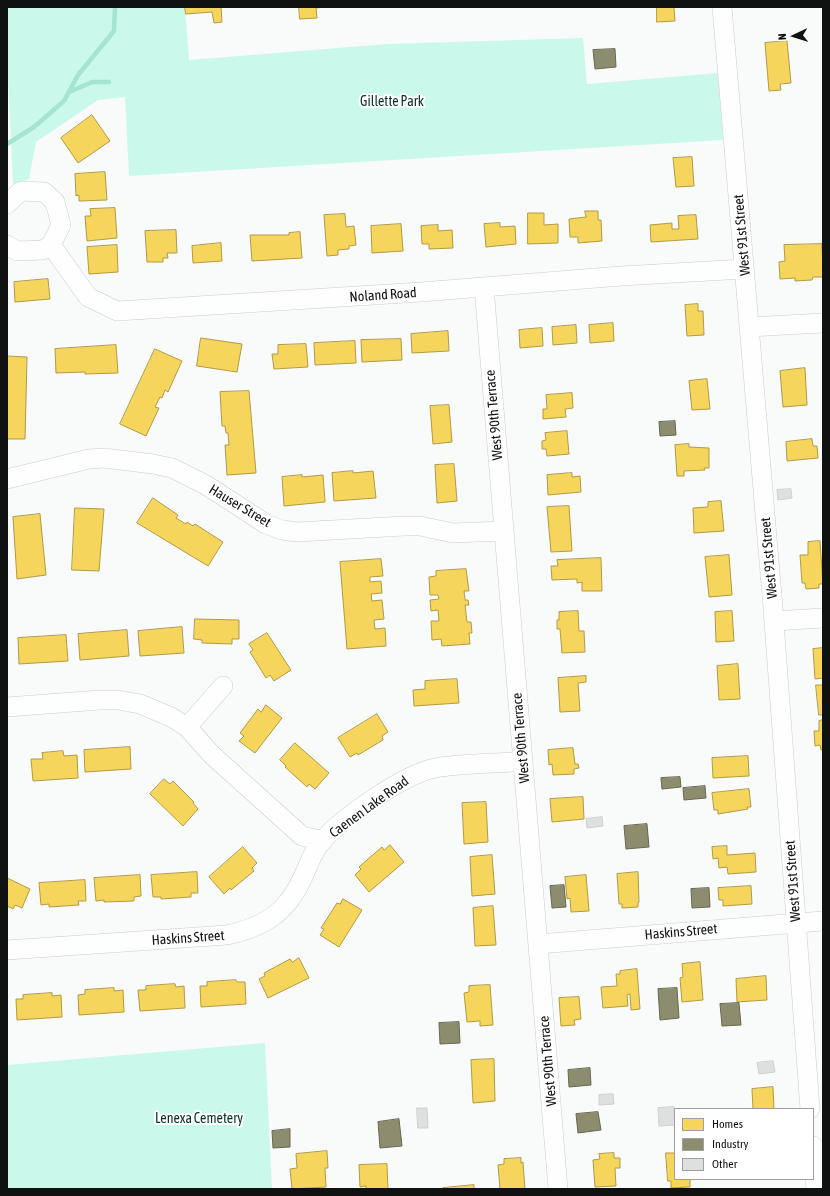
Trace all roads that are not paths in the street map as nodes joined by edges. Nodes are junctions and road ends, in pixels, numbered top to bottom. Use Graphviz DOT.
graph roads {
  1 [pos="722,7"];
  2 [pos="7,204"];
  3 [pos="7,244"];
  4 [pos="51,246"];
  5 [pos="744,269"];
  6 [pos="484,287"];
  7 [pos="823,322"];
  8 [pos="749,327"];
  9 [pos="7,479"];
  10 [pos="504,531"];
  11 [pos="823,618"];
  12 [pos="774,621"];
  13 [pos="223,686"];
  14 [pos="7,707"];
  15 [pos="187,727"];
  16 [pos="523,762"];
  17 [pos="323,841"];
  18 [pos="823,921"];
  19 [pos="796,922"];
  20 [pos="538,944"];
  21 [pos="7,950"];
  22 [pos="810,1108"];
  23 [pos="814,1160"];
  24 [pos="558,1189"];
  25 [pos="816,1189"];
  1 -- 5 [label="street, West 91st Street"];
  2 -- 4 [label="street"];
  3 -- 4 [label="street"];
  4 -- 6 [label="street, Noland Road"];
  5 -- 6 [label="street, Noland Road"];
  5 -- 8 [label="street, West 91st Street"];
  6 -- 10 [label="street, West 90th Terrace"];
  7 -- 8 [label="street"];
  8 -- 12 [label="street, West 91st Street"];
  9 -- 10 [label="street, Hauser Street"];
  10 -- 16 [label="street, West 90th Terrace"];
  11 -- 12 [label="street"];
  12 -- 19 [label="street, West 91st Street"];
  13 -- 15 [label="street"];
  14 -- 15 [label="street, Caenen Lake Road"];
  15 -- 17 [label="street, Caenen Lake Road"];
  16 -- 17 [label="street, Caenen Lake Road"];
  16 -- 20 [label="street, West 90th Terrace"];
  17 -- 21 [label="street, Haskins Street"];
  18 -- 19 [label="street, Haskins Street"];
  19 -- 20 [label="street, Haskins Street"];
  19 -- 22 [label="street, West 91st Street"];
  20 -- 24 [label="street, West 90th Terrace"];
  23 -- 25 [label="street"];
}
